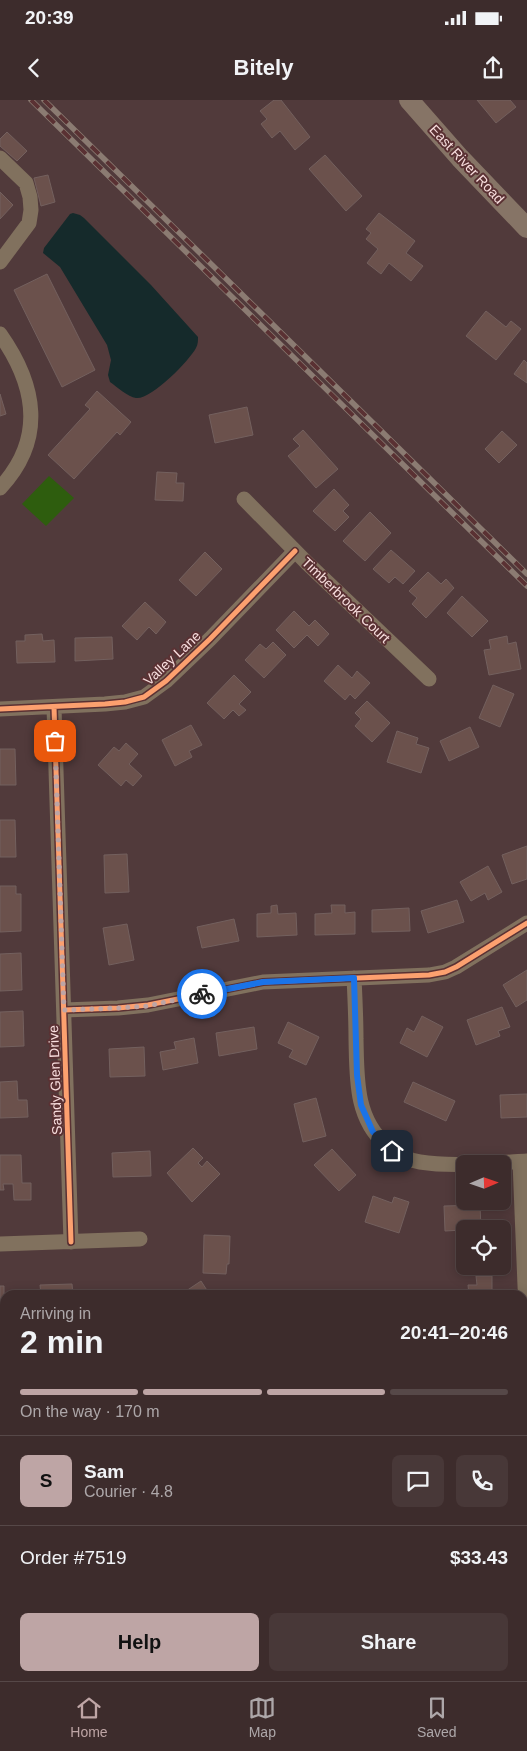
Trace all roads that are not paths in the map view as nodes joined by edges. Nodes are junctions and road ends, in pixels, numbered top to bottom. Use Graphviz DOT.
graph roads {
  1 [pos="409,100"];
  2 [pos="0,158"];
  3 [pos="527,228"];
  4 [pos="0,262"];
  5 [pos="0,334"];
  6 [pos="0,488"];
  7 [pos="244,499"];
  8 [pos="295,551"];
  9 [pos="429,679"];
  10 [pos="54,707"];
  11 [pos="0,709"];
  12 [pos="527,923"];
  13 [pos="354,978"];
  14 [pos="64,1010"];
  15 [pos="524,1162"];
  16 [pos="140,1239"];
  17 [pos="71,1242"];
  18 [pos="0,1244"];
  19 [pos="526,1290"];
  1 -- 3 [label="main road, East River Road"];
  2 -- 4 [label="street"];
  5 -- 6 [label="street"];
  7 -- 8 [label="street, Timberbrook Court"];
  8 -- 9 [label="street, Timberbrook Court"];
  8 -- 10 [label="street, Valley Lane"];
  10 -- 11 [label="street, Valley Lane"];
  10 -- 14 [label="street, Sandy Glen Drive"];
  12 -- 13 [label="street"];
  13 -- 14 [label="street"];
  13 -- 15 [label="street"];
  14 -- 17 [label="street, Sandy Glen Drive"];
  15 -- 19 [label="street"];
  16 -- 17 [label="street"];
  17 -- 18 [label="street"];
}
